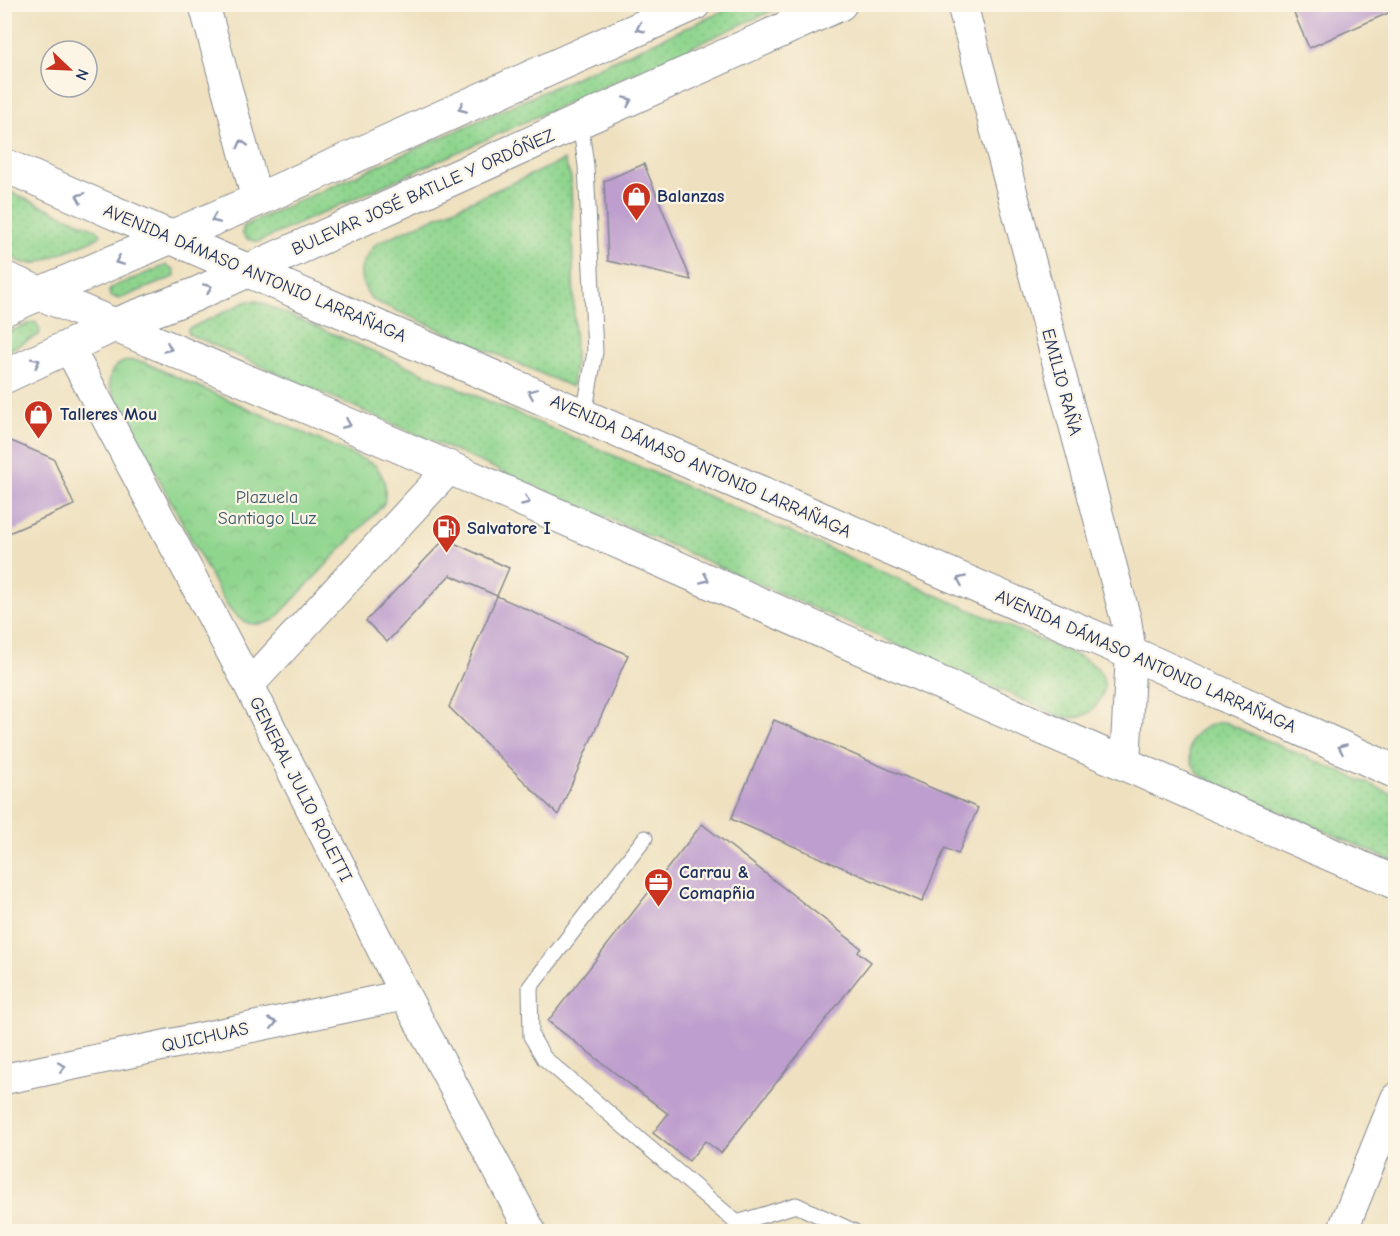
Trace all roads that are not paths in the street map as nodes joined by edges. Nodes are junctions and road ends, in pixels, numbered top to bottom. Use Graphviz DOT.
graph roads {
  1 [pos="204,4"];
  2 [pos="694,4"];
  3 [pos="840,4"];
  4 [pos="962,4"];
  5 [pos="580,121"];
  6 [pos="4,165"];
  7 [pos="257,200"];
  8 [pos="172,237"];
  9 [pos="249,270"];
  10 [pos="4,278"];
  11 [pos="40,294"];
  12 [pos="4,309"];
  13 [pos="114,325"];
  14 [pos="68,346"];
  15 [pos="4,377"];
  16 [pos="584,415"];
  17 [pos="450,468"];
  18 [pos="1131,653"];
  19 [pos="249,686"];
  20 [pos="1125,763"];
  21 [pos="1395,772"];
  22 [pos="645,838"];
  23 [pos="1395,883"];
  24 [pos="405,995"];
  25 [pos="4,1079"];
  26 [pos="1395,1098"];
  27 [pos="531,1232"];
  28 [pos="855,1232"];
  29 [pos="1342,1232"];
  7 -- 1 [label="street, one-way"];
  2 -- 7 [label="street, one-way"];
  5 -- 3 [label="street, BULEVAR JOSÉ BATLLE Y ORDÓÑEZ, one-way"];
  4 -- 18 [label="street, EMILIO RAÑA"];
  5 -- 9 [label="street, BULEVAR JOSÉ BATLLE Y ORDÓÑEZ"];
  5 -- 16 [label="lane"];
  8 -- 6 [label="street, AVENIDA DÁMASO ANTONIO LARRAÑAGA, one-way"];
  7 -- 8 [label="street, one-way"];
  8 -- 9 [label="street, AVENIDA DÁMASO ANTONIO LARRAÑAGA"];
  8 -- 11 [label="street, one-way"];
  13 -- 9 [label="street, BULEVAR JOSÉ BATLLE Y ORDÓÑEZ, one-way"];
  16 -- 9 [label="street, AVENIDA DÁMASO ANTONIO LARRAÑAGA, one-way"];
  10 -- 11 [label="street"];
  11 -- 12 [label="street"];
  11 -- 13 [label="street"];
  13 -- 14 [label="street, BULEVAR JOSÉ BATLLE Y ORDÓÑEZ"];
  13 -- 17 [label="street, one-way"];
  15 -- 14 [label="street, BULEVAR JOSÉ BATLLE Y ORDÓÑEZ, one-way"];
  14 -- 19 [label="street, GENERAL JULIO ROLETTI"];
  18 -- 16 [label="street, AVENIDA DÁMASO ANTONIO LARRAÑAGA, one-way"];
  17 -- 19 [label="street"];
  17 -- 20 [label="street, one-way"];
  18 -- 20 [label="street, EMILIO RAÑA"];
  21 -- 18 [label="street, AVENIDA DÁMASO ANTONIO LARRAÑAGA, one-way"];
  19 -- 24 [label="street, GENERAL JULIO ROLETTI"];
  20 -- 23 [label="street"];
  22 -- 28 [label="lane"];
  25 -- 24 [label="street, QUICHUAS, one-way"];
  24 -- 27 [label="street, GENERAL JULIO ROLETTI"];
  26 -- 29 [label="street"];
}
